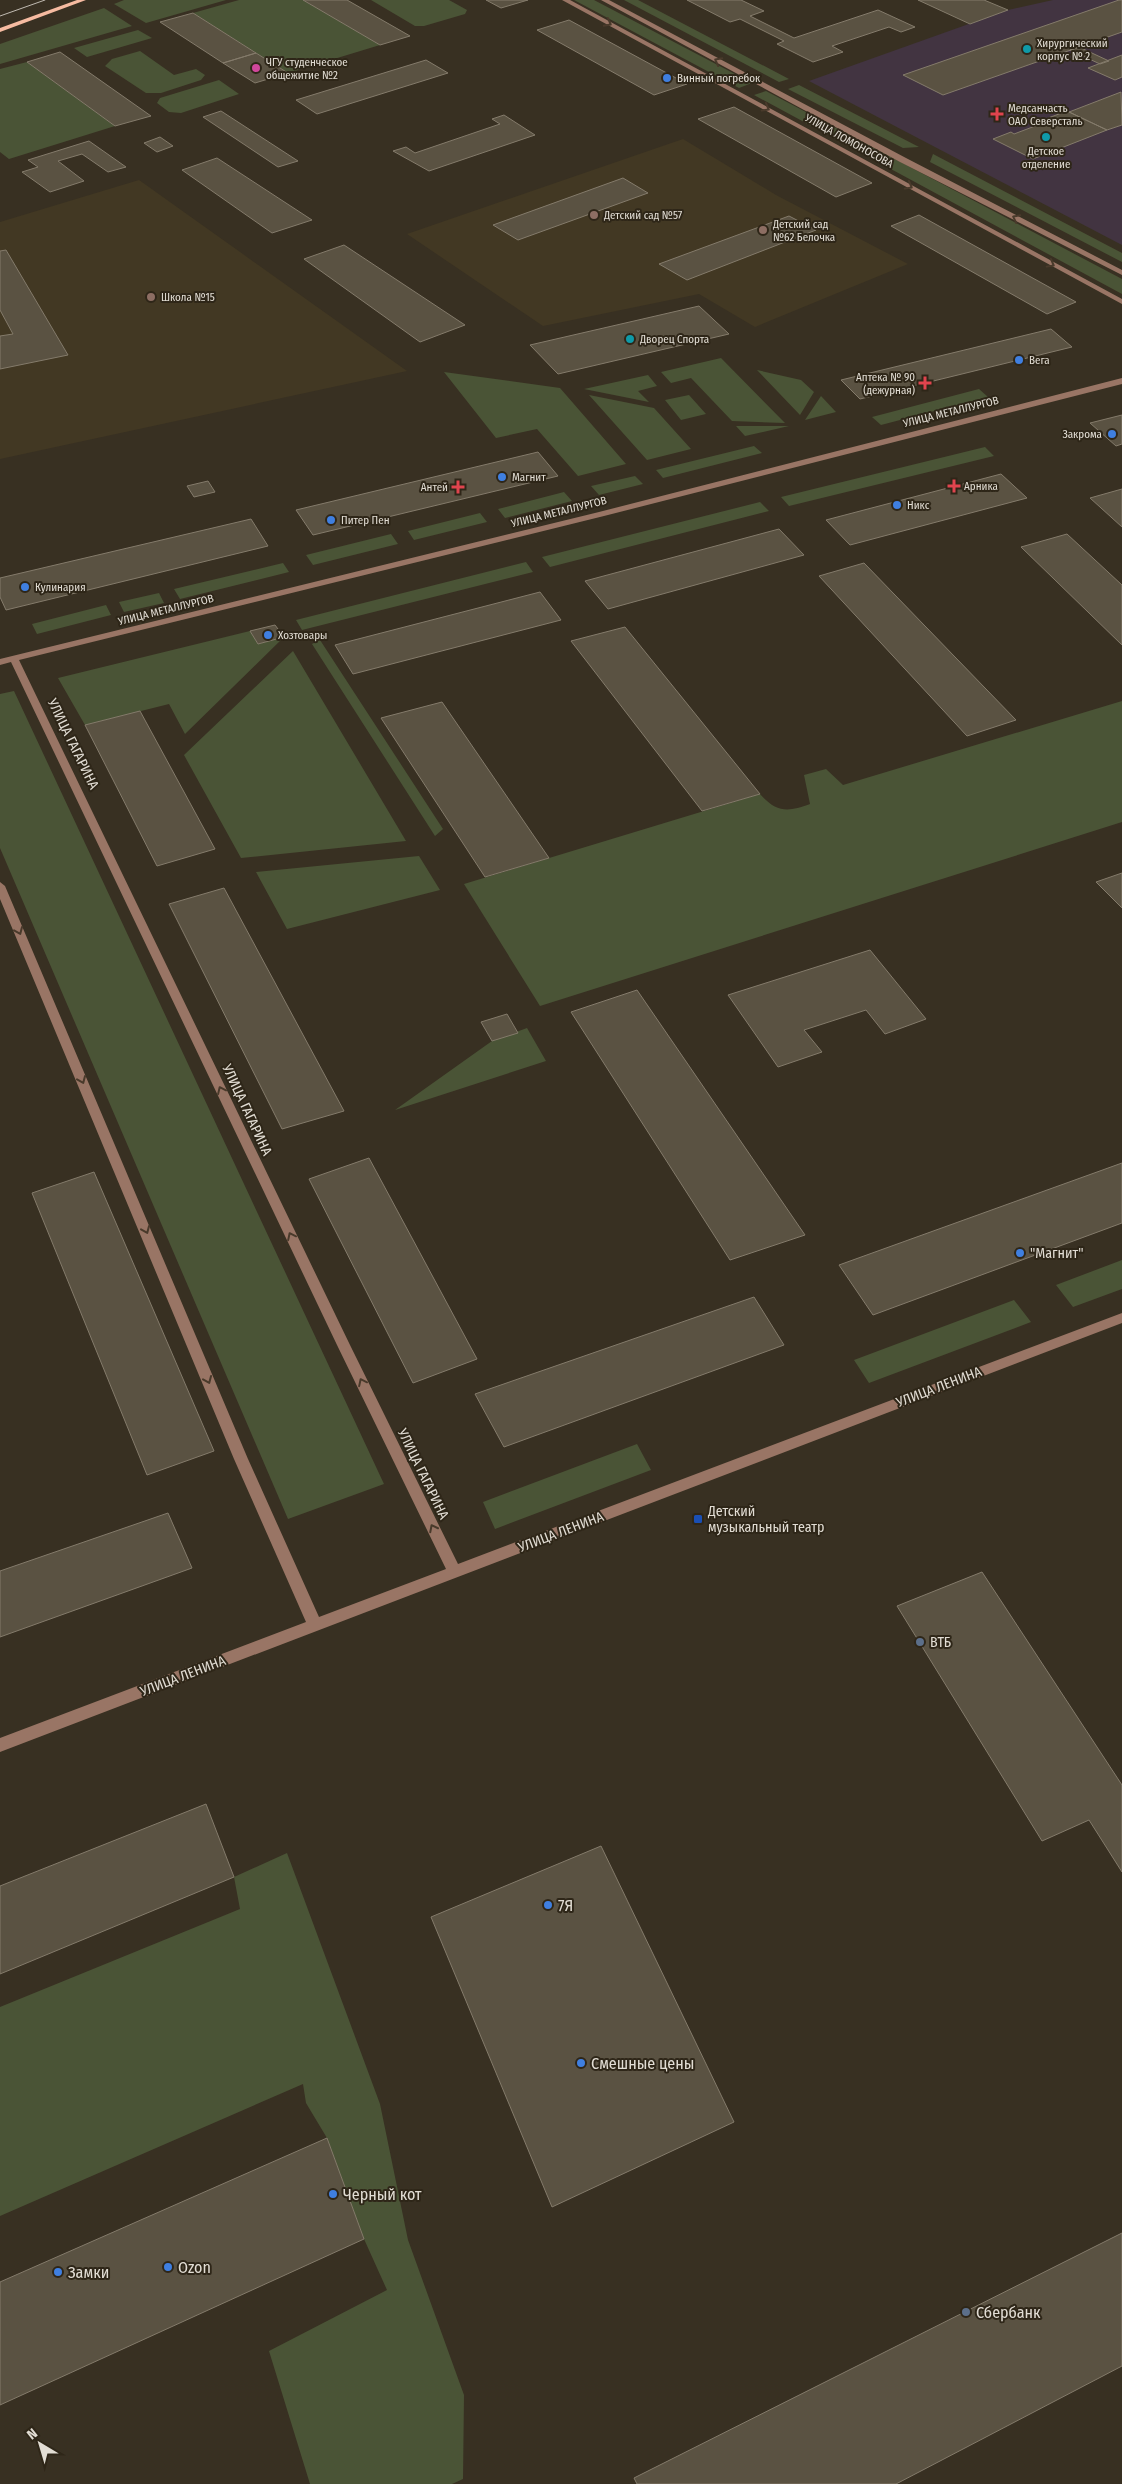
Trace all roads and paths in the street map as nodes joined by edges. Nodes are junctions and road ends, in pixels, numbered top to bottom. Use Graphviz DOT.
graph roads {
  1 [pos="83,0"];
  2 [pos="565,0"];
  3 [pos="604,0"];
  4 [pos="0,30"];
  5 [pos="764,85"];
  6 [pos="756,88"];
  7 [pos="748,91"];
  8 [pos="739,94"];
  9 [pos="1122,273"];
  10 [pos="1122,302"];
  11 [pos="1122,380"];
  12 [pos="14,659"];
  13 [pos="0,662"];
  14 [pos="0,886"];
  15 [pos="1122,1318"];
  16 [pos="455,1572"];
  17 [pos="315,1625"];
  18 [pos="0,1745"];
  1 -- 4 [label="main road"];
  2 -- 8 [label="street, УЛИЦА ЛОМОНОСОВА, one-way"];
  5 -- 3 [label="street, УЛИЦА ЛОМОНОСОВА, one-way"];
  5 -- 6 [label="street"];
  9 -- 5 [label="street, УЛИЦА ЛОМОНОСОВА, one-way"];
  7 -- 8 [label="street"];
  8 -- 10 [label="street, УЛИЦА ЛОМОНОСОВА, one-way"];
  11 -- 12 [label="street, УЛИЦА МЕТАЛЛУРГОВ"];
  12 -- 13 [label="street, УЛИЦА МЕТАЛЛУРГОВ"];
  16 -- 12 [label="street, УЛИЦА ГАГАРИНА, one-way"];
  14 -- 17 [label="street, one-way"];
  15 -- 16 [label="street, УЛИЦА ЛЕНИНА"];
  16 -- 17 [label="street, УЛИЦА ЛЕНИНА"];
  17 -- 18 [label="street, УЛИЦА ЛЕНИНА"];
}
